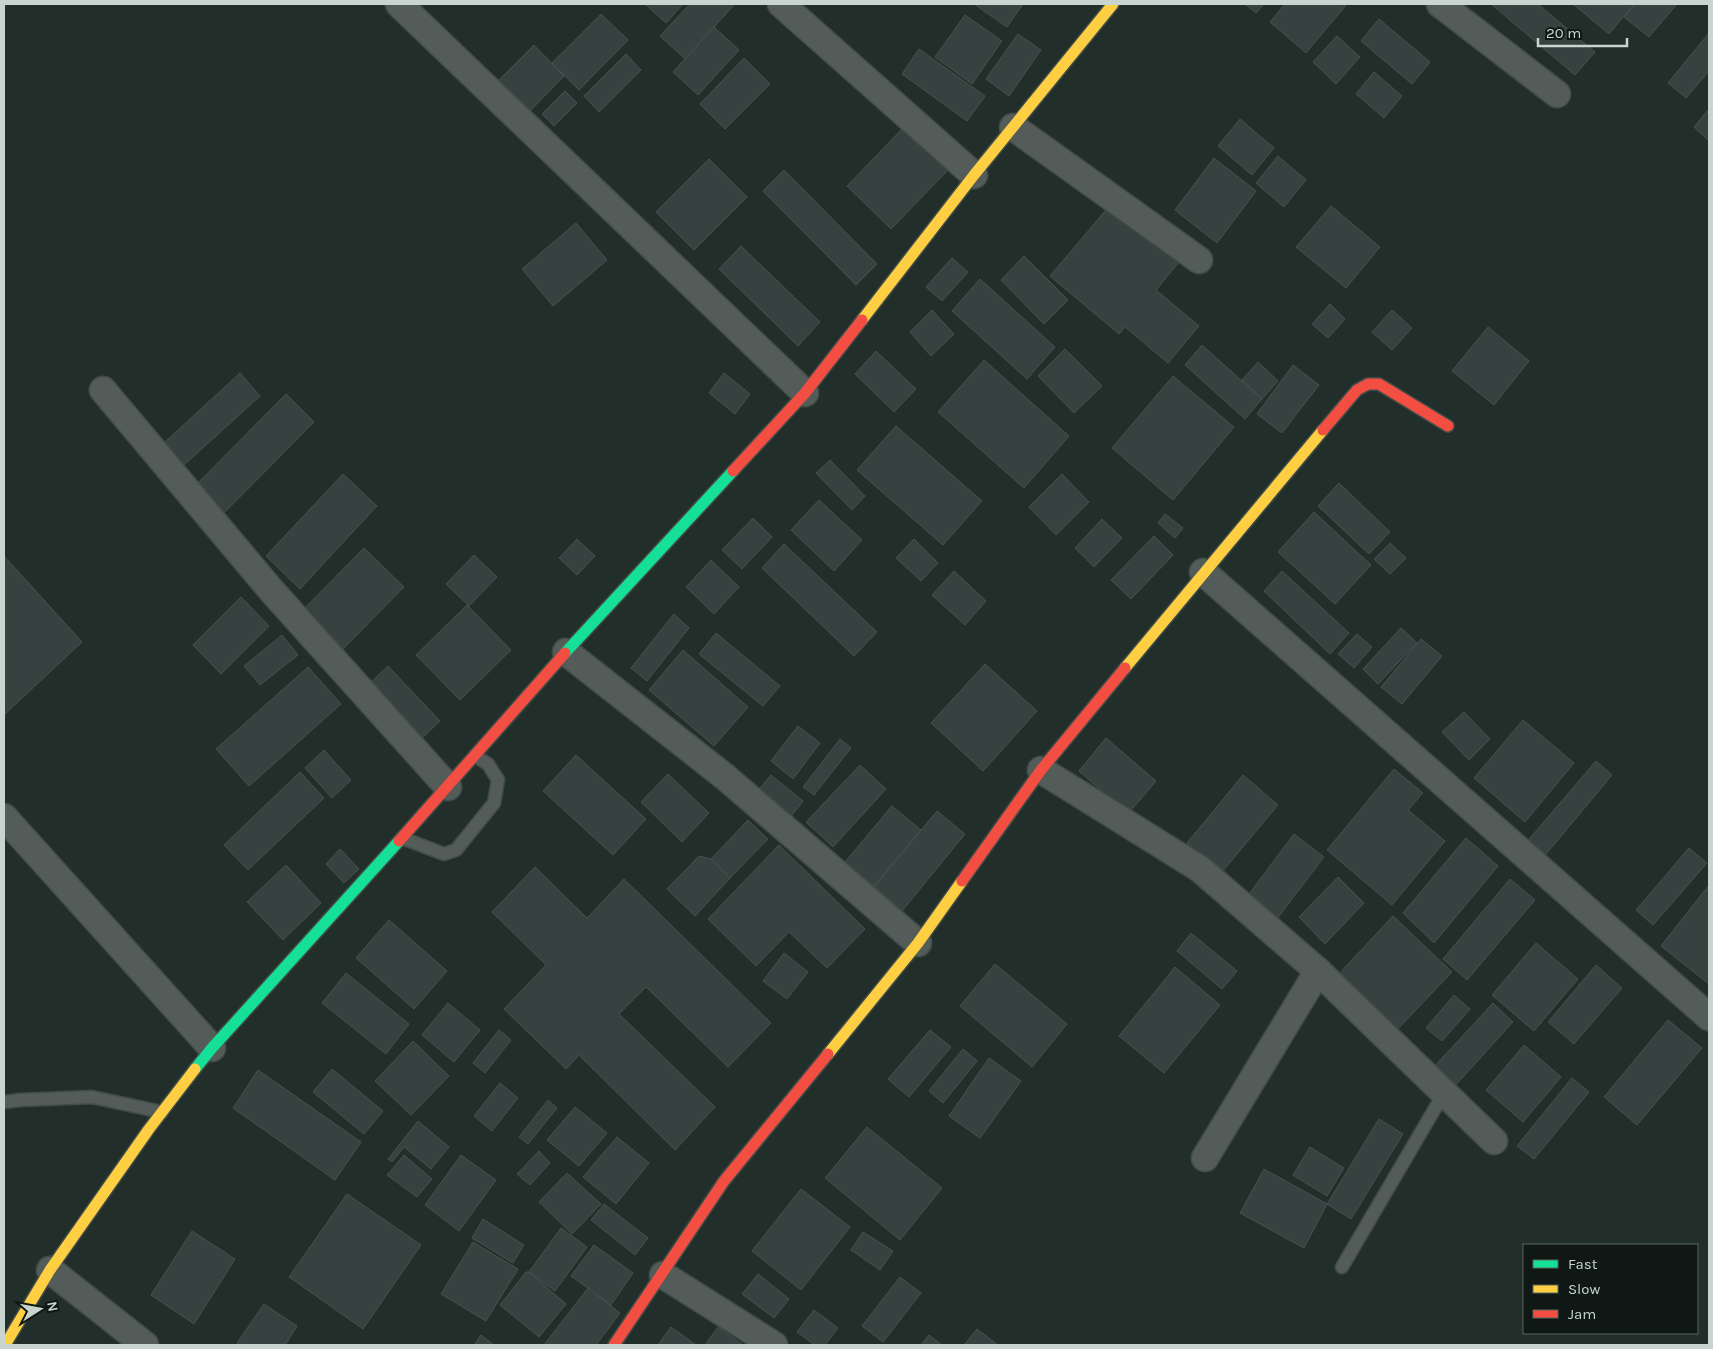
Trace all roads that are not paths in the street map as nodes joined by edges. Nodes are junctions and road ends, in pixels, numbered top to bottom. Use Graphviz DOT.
graph roads {
  1 [pos="399,4"];
  2 [pos="781,4"];
  3 [pos="1113,4"];
  4 [pos="1440,4"];
  5 [pos="1557,94"];
  6 [pos="1013,127"];
  7 [pos="974,175"];
  8 [pos="1199,260"];
  9 [pos="103,390"];
  10 [pos="805,393"];
  11 [pos="1448,426"];
  12 [pos="1203,572"];
  13 [pos="566,652"];
  14 [pos="475,756"];
  15 [pos="1041,770"];
  16 [pos="448,787"];
  17 [pos="4,817"];
  18 [pos="402,838"];
  19 [pos="918,943"];
  20 [pos="1318,971"];
  21 [pos="1709,1017"];
  22 [pos="212,1048"];
  23 [pos="1444,1093"];
  24 [pos="4,1102"];
  25 [pos="162,1112"];
  26 [pos="1494,1141"];
  27 [pos="1205,1158"];
  28 [pos="1342,1267"];
  29 [pos="50,1270"];
  30 [pos="662,1275"];
  31 [pos="5,1345"];
  32 [pos="145,1345"];
  33 [pos="614,1345"];
  34 [pos="774,1345"];
  1 -- 10 [label="street"];
  2 -- 7 [label="street"];
  3 -- 6 [label="main road"];
  4 -- 5 [label="street"];
  6 -- 7 [label="main road"];
  6 -- 8 [label="street"];
  7 -- 10 [label="main road"];
  9 -- 16 [label="street"];
  10 -- 13 [label="main road"];
  11 -- 12 [label="main road"];
  12 -- 15 [label="main road"];
  12 -- 21 [label="street"];
  13 -- 14 [label="main road"];
  13 -- 19 [label="street"];
  14 -- 16 [label="main road"];
  14 -- 18 [label="lane"];
  15 -- 19 [label="main road"];
  15 -- 20 [label="street"];
  16 -- 18 [label="main road"];
  17 -- 22 [label="street"];
  18 -- 22 [label="main road"];
  19 -- 30 [label="main road"];
  20 -- 23 [label="street"];
  20 -- 27 [label="street"];
  22 -- 25 [label="main road"];
  23 -- 26 [label="street"];
  23 -- 28 [label="lane"];
  24 -- 25 [label="lane"];
  25 -- 29 [label="main road"];
  29 -- 31 [label="main road"];
  29 -- 32 [label="street"];
  30 -- 33 [label="main road"];
  30 -- 34 [label="street"];
}
